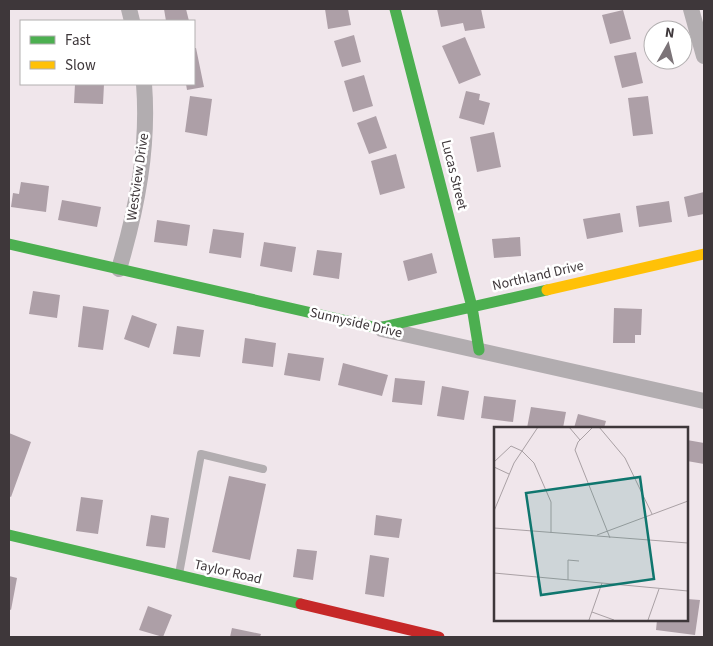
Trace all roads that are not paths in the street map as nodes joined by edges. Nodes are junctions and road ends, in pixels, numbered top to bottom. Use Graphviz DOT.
graph roads {
  1 [pos="395,9"];
  2 [pos="691,9"];
  3 [pos="704,56"];
  4 [pos="144,85"];
  5 [pos="9,244"];
  6 [pos="704,254"];
  7 [pos="119,269"];
  8 [pos="472,306"];
  9 [pos="378,328"];
  10 [pos="479,350"];
  11 [pos="704,401"];
  12 [pos="263,469"];
  13 [pos="9,535"];
  14 [pos="179,576"];
  15 [pos="385,631"];
  16 [pos="439,637"];
  1 -- 8 [label="street, Lucas Street"];
  2 -- 3 [label="street"];
  4 -- 7 [label="street, Westview Drive"];
  5 -- 7 [label="street, Sunnyside Drive"];
  6 -- 8 [label="street, Northland Drive"];
  7 -- 9 [label="street, Sunnyside Drive"];
  8 -- 9 [label="street, Northland Drive"];
  8 -- 10 [label="street, Lucas Street"];
  9 -- 10 [label="street, Sunnyside Drive"];
  10 -- 11 [label="street, Sunnyside Drive"];
  12 -- 14 [label="lane"];
  13 -- 14 [label="street, Taylor Road"];
  14 -- 15 [label="street, Taylor Road"];
  15 -- 16 [label="street, Taylor Road"];
}
